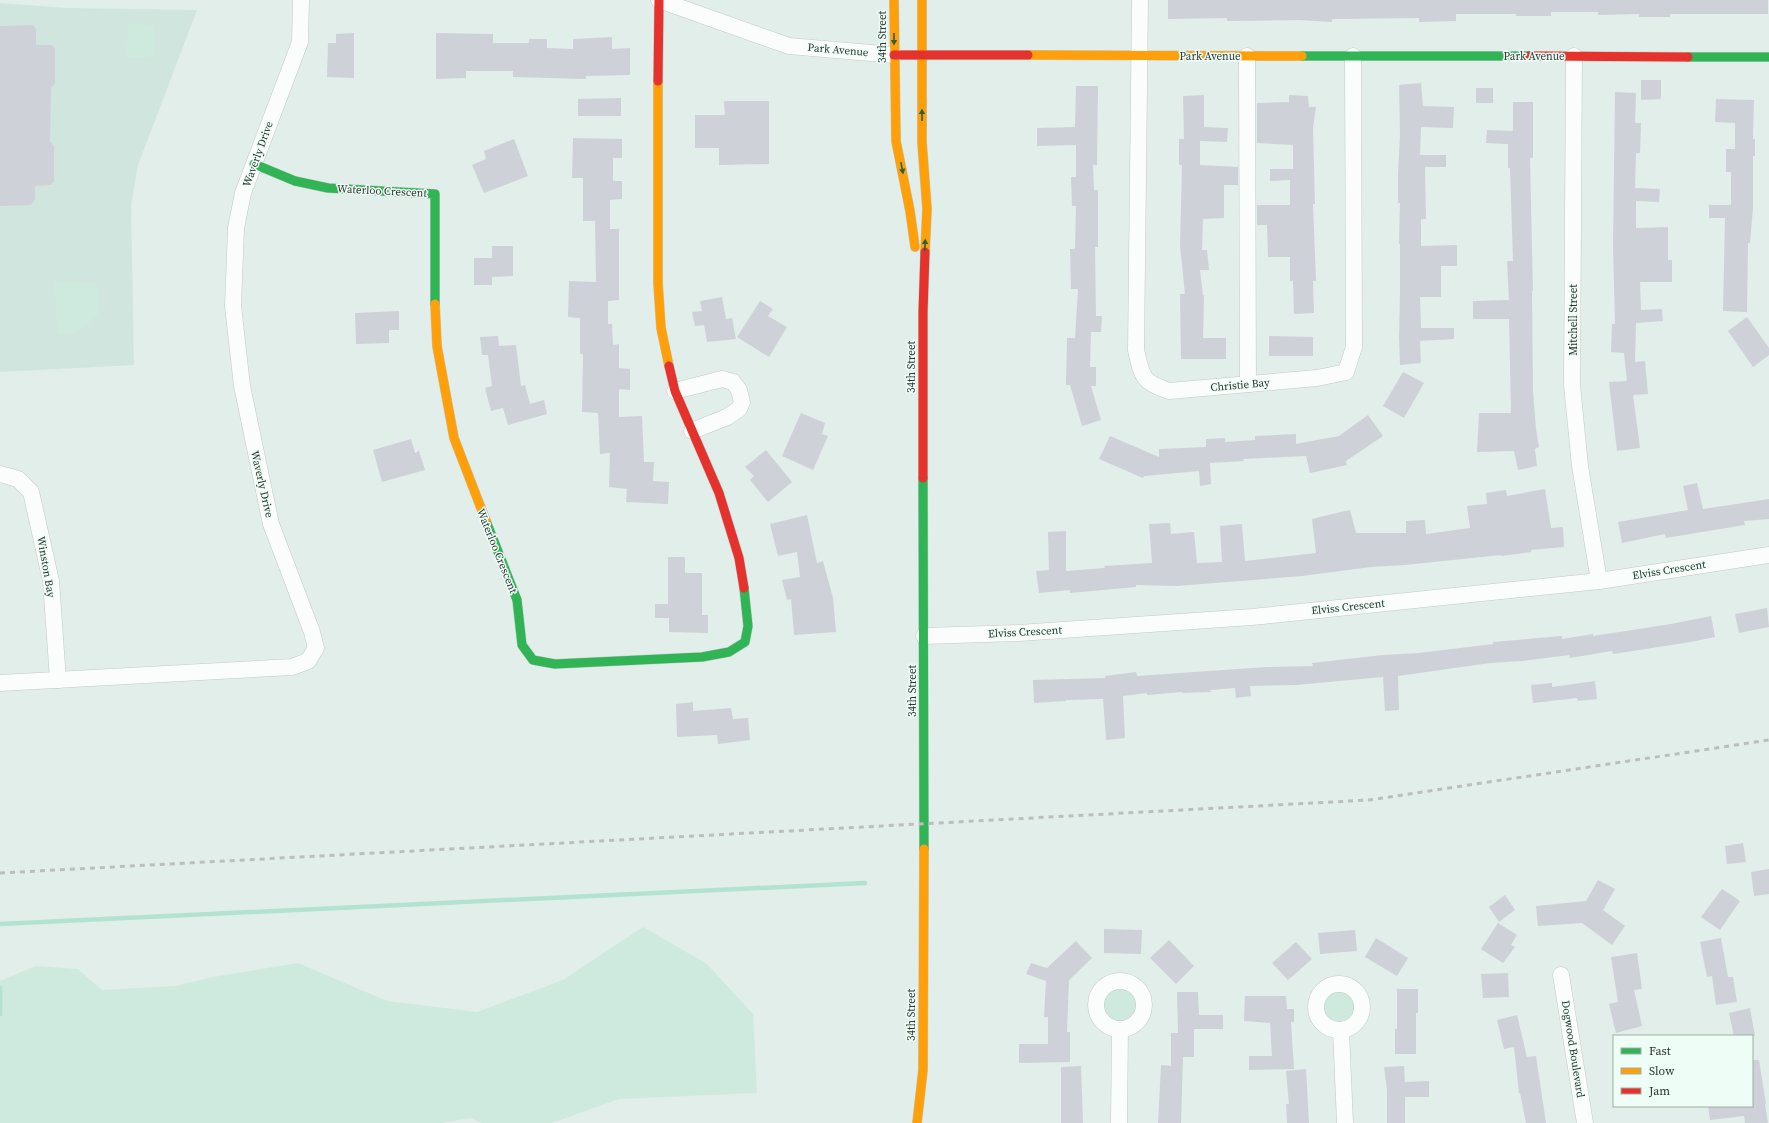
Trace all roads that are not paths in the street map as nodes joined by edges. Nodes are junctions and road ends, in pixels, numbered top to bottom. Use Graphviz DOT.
graph roads {
  1 [pos="301,0"];
  2 [pos="659,0"];
  3 [pos="894,0"];
  4 [pos="922,0"];
  5 [pos="1140,0"];
  6 [pos="894,55"];
  7 [pos="922,55"];
  8 [pos="1138,55"];
  9 [pos="1247,56"];
  10 [pos="1353,56"];
  11 [pos="1574,56"];
  12 [pos="1769,57"];
  13 [pos="254,164"];
  14 [pos="922,312"];
  15 [pos="1248,384"];
  16 [pos="675,391"];
  17 [pos="692,431"];
  18 [pos="0,474"];
  19 [pos="1769,555"];
  20 [pos="1599,581"];
  21 [pos="924,636"];
  22 [pos="58,680"];
  23 [pos="0,683"];
  24 [pos="1561,975"];
  25 [pos="1120,1030"];
  26 [pos="1341,1030"];
  27 [pos="922,1070"];
  28 [pos="927,1116"];
  29 [pos="917,1123"];
  30 [pos="1119,1123"];
  31 [pos="1345,1123"];
  32 [pos="1585,1123"];
  1 -- 13 [label="street, Waverly Drive"];
  2 -- 6 [label="street, Park Avenue"];
  2 -- 16 [label="street, Waterloo Crescent"];
  3 -- 6 [label="street, 34th Street, one-way"];
  4 -- 7 [label="street, 34th Street"];
  5 -- 8 [label="street, Christie Bay"];
  6 -- 7 [label="street, Park Avenue"];
  6 -- 14 [label="street, 34th Street, one-way"];
  7 -- 8 [label="street, Park Avenue"];
  14 -- 7 [label="street, 34th Street, one-way"];
  8 -- 9 [label="street, Park Avenue"];
  8 -- 15 [label="street, Christie Bay"];
  9 -- 10 [label="street, Park Avenue"];
  9 -- 15 [label="street"];
  10 -- 11 [label="street, Park Avenue"];
  10 -- 15 [label="street, Christie Bay"];
  11 -- 12 [label="street, Park Avenue"];
  11 -- 20 [label="street, Mitchell Street"];
  13 -- 17 [label="street, Waterloo Crescent"];
  13 -- 22 [label="street, Waverly Drive"];
  14 -- 21 [label="street, 34th Street"];
  16 -- 17 [label="street, Waterloo Crescent"];
  16 -- 17 [label="street"];
  18 -- 22 [label="street, Winston Bay"];
  19 -- 20 [label="street, Elviss Crescent"];
  20 -- 21 [label="street, Elviss Crescent"];
  21 -- 27 [label="street, 34th Street"];
  22 -- 23 [label="street, Waverly Drive"];
  24 -- 32 [label="street, Dogwood Boulevard"];
  25 -- 30 [label="street"];
  26 -- 31 [label="street"];
  27 -- 28 [label="street, 34th Street"];
  27 -- 29 [label="street, 34th Street"];
}
